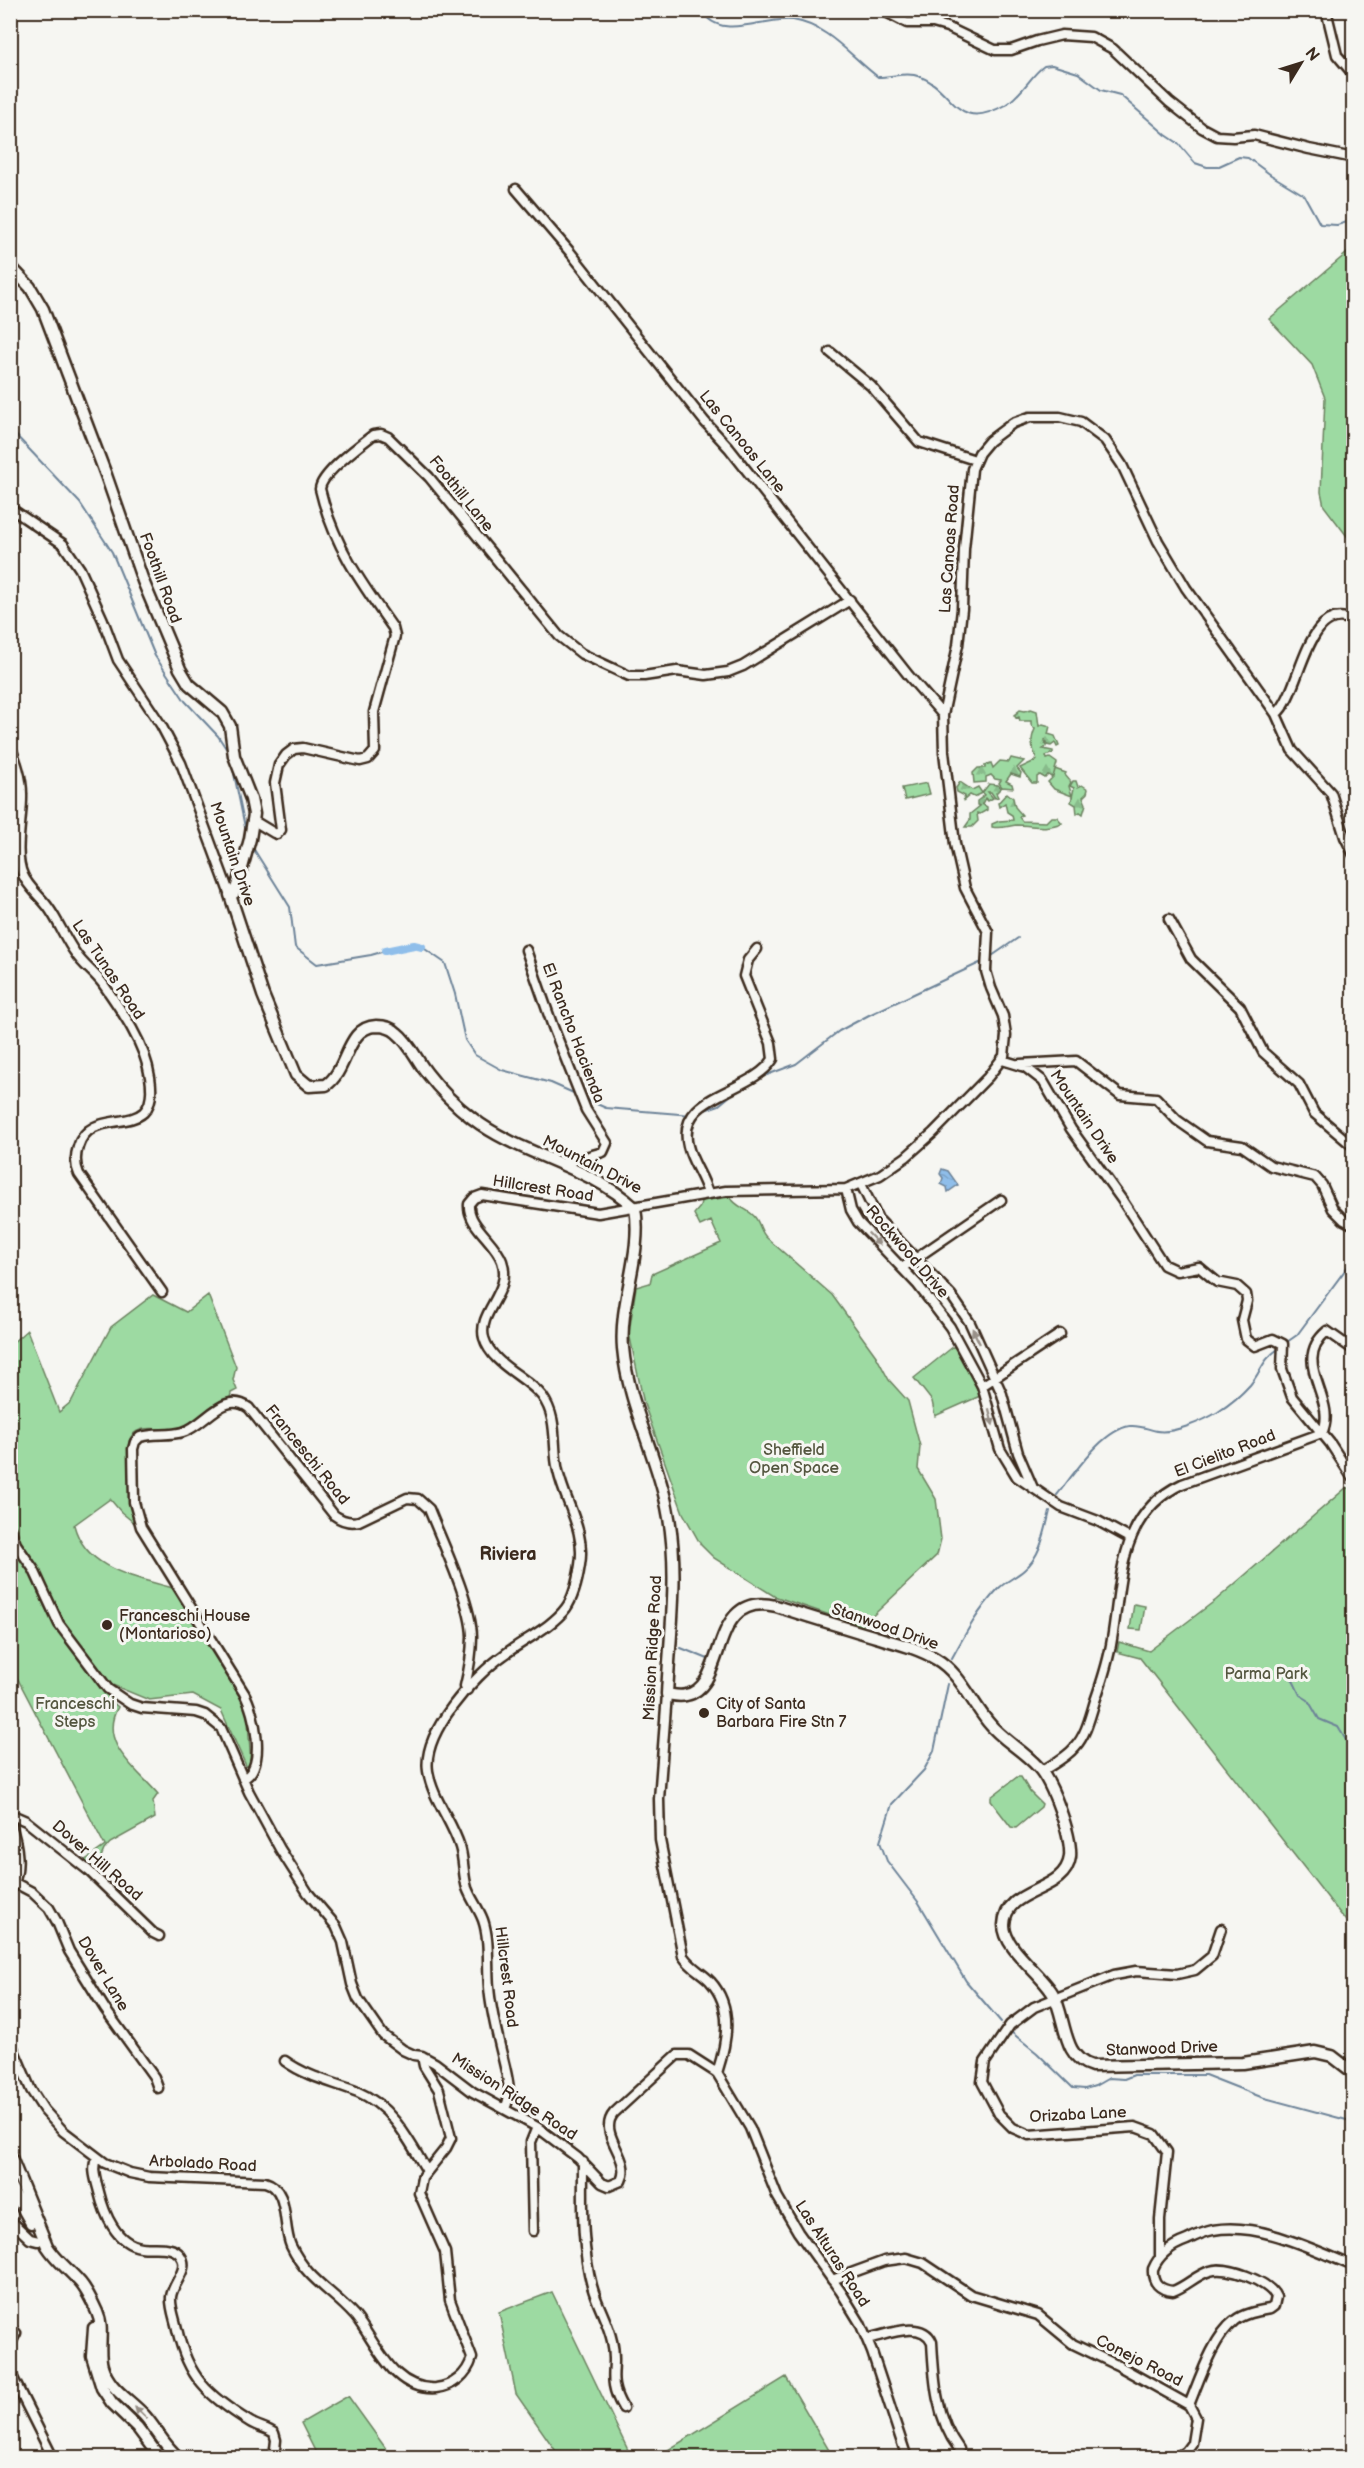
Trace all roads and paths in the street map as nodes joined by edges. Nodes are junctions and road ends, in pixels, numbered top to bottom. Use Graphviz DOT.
graph roads {
  1 [pos="882,10"];
  2 [pos="1326,10"];
  3 [pos="1353,75"];
  4 [pos="1353,158"];
  5 [pos="516,189"];
  6 [pos="10,266"];
  7 [pos="830,352"];
  8 [pos="975,460"];
  9 [pos="10,508"];
  10 [pos="850,600"];
  11 [pos="1353,621"];
  12 [pos="1276,714"];
  13 [pos="943,716"];
  14 [pos="10,745"];
  15 [pos="254,821"];
  16 [pos="1353,855"];
  17 [pos="230,895"];
  18 [pos="1169,919"];
  19 [pos="757,949"];
  20 [pos="526,950"];
  21 [pos="1002,1060"];
  22 [pos="1019,1064"];
  23 [pos="1353,1147"];
  24 [pos="564,1163"];
  25 [pos="861,1184"];
  26 [pos="846,1189"];
  27 [pos="708,1194"];
  28 [pos="1001,1200"];
  29 [pos="635,1208"];
  30 [pos="1353,1225"];
  31 [pos="915,1258"];
  32 [pos="902,1268"];
  33 [pos="162,1292"];
  34 [pos="1060,1334"];
  35 [pos="1353,1350"];
  36 [pos="995,1377"];
  37 [pos="982,1386"];
  38 [pos="1322,1433"];
  39 [pos="1353,1480"];
  40 [pos="1034,1488"];
  41 [pos="10,1528"];
  42 [pos="1131,1539"];
  43 [pos="467,1690"];
  44 [pos="667,1694"];
  45 [pos="1042,1771"];
  46 [pos="243,1779"];
  47 [pos="10,1814"];
  48 [pos="10,1822"];
  49 [pos="13,1887"];
  50 [pos="1221,1929"];
  51 [pos="159,1936"];
  52 [pos="1057,2000"];
  53 [pos="10,2041"];
  54 [pos="422,2056"];
  55 [pos="285,2061"];
  56 [pos="717,2073"];
  57 [pos="1353,2073"];
  58 [pos="158,2088"];
  59 [pos="505,2108"];
  60 [pos="537,2127"];
  61 [pos="10,2155"];
  62 [pos="96,2157"];
  63 [pos="583,2162"];
  64 [pos="427,2171"];
  65 [pos="10,2186"];
  66 [pos="10,2220"];
  67 [pos="533,2231"];
  68 [pos="38,2241"];
  69 [pos="1160,2257"];
  70 [pos="1353,2266"];
  71 [pos="832,2280"];
  72 [pos="87,2293"];
  73 [pos="93,2304"];
  74 [pos="10,2327"];
  75 [pos="867,2339"];
  76 [pos="10,2345"];
  77 [pos="10,2372"];
  78 [pos="1189,2405"];
  79 [pos="623,2408"];
  80 [pos="959,2449"];
  81 [pos="53,2457"];
  82 [pos="160,2457"];
  83 [pos="179,2457"];
  84 [pos="274,2457"];
  85 [pos="908,2457"];
  86 [pos="1176,2457"];
  1 -- 4 [label="street"];
  2 -- 3 [label="street"];
  5 -- 10 [label="street, Las Canoas Lane"];
  6 -- 15 [label="main road, Foothill Road"];
  7 -- 8 [label="street"];
  8 -- 12 [label="street, Las Canoas Road"];
  8 -- 13 [label="street, Las Canoas Road"];
  9 -- 17 [label="street, Mountain Drive"];
  10 -- 13 [label="street, Las Canoas Lane"];
  10 -- 15 [label="street, Foothill Lane"];
  11 -- 12 [label="street"];
  12 -- 16 [label="street"];
  13 -- 21 [label="street, Las Canoas Road"];
  14 -- 33 [label="street, Las Tunas Road"];
  15 -- 17 [label="main road, Foothill Road"];
  17 -- 24 [label="main road, Mountain Drive"];
  18 -- 23 [label="street"];
  19 -- 27 [label="street"];
  20 -- 24 [label="street, El Rancho Hacienda"];
  21 -- 22 [label="street, Mountain Drive"];
  21 -- 25 [label="street, Mountain Drive"];
  22 -- 30 [label="street"];
  22 -- 38 [label="street, Mountain Drive"];
  24 -- 29 [label="main road, Mountain Drive"];
  25 -- 26 [label="street, Mountain Drive"];
  25 -- 31 [label="street, Rockwood Drive"];
  26 -- 27 [label="street, Mountain Drive"];
  26 -- 32 [label="street, Rockwood Drive, one-way"];
  27 -- 29 [label="street, Mountain Drive"];
  28 -- 31 [label="street"];
  29 -- 43 [label="street, Hillcrest Road"];
  29 -- 44 [label="main road, Mission Ridge Road"];
  31 -- 32 [label="street"];
  36 -- 31 [label="street, Rockwood Drive, one-way"];
  32 -- 37 [label="street, Rockwood Drive"];
  34 -- 36 [label="street"];
  35 -- 38 [label="street"];
  36 -- 37 [label="street"];
  36 -- 40 [label="street, Rockwood Drive"];
  37 -- 40 [label="street, Rockwood Drive, one-way"];
  38 -- 39 [label="street"];
  38 -- 42 [label="street, El Cielito Road"];
  40 -- 42 [label="street, Rockwood Drive"];
  41 -- 46 [label="street, Mission Ridge Road"];
  42 -- 45 [label="street, El Cielito Road"];
  43 -- 46 [label="street, Franceschi Road"];
  43 -- 59 [label="street, Hillcrest Road"];
  44 -- 45 [label="main road, Stanwood Drive"];
  44 -- 56 [label="street, Mission Ridge Road"];
  45 -- 52 [label="main road, Stanwood Drive"];
  46 -- 54 [label="street, Mission Ridge Road"];
  47 -- 51 [label="street, Dover Hill Road"];
  48 -- 49 [label="street"];
  49 -- 58 [label="street, Dover Lane"];
  50 -- 52 [label="street, Orizaba Lane"];
  52 -- 57 [label="main road, Stanwood Drive"];
  52 -- 69 [label="street, Orizaba Lane"];
  53 -- 62 [label="street, Arbolado Road"];
  54 -- 59 [label="street, Mission Ridge Road"];
  54 -- 64 [label="street, Arbolado Road"];
  55 -- 64 [label="street"];
  56 -- 63 [label="street, Mission Ridge Road"];
  56 -- 71 [label="street, Las Alturas Road"];
  59 -- 60 [label="street, Mission Ridge Road"];
  60 -- 63 [label="street, Mission Ridge Road"];
  60 -- 67 [label="street"];
  61 -- 72 [label="main road"];
  62 -- 64 [label="street, Arbolado Road"];
  62 -- 84 [label="street"];
  63 -- 79 [label="street"];
  65 -- 68 [label="main road"];
  66 -- 68 [label="street"];
  68 -- 72 [label="main road"];
  69 -- 70 [label="street"];
  69 -- 78 [label="street, Conejo Road"];
  71 -- 75 [label="street, Las Alturas Road"];
  71 -- 78 [label="street, Conejo Road"];
  72 -- 73 [label="main road"];
  73 -- 82 [label="main road"];
  83 -- 73 [label="main road, one-way"];
  74 -- 76 [label="street"];
  75 -- 80 [label="street"];
  75 -- 85 [label="street, Las Alturas Road"];
  77 -- 81 [label="street"];
  78 -- 86 [label="street"];
}
